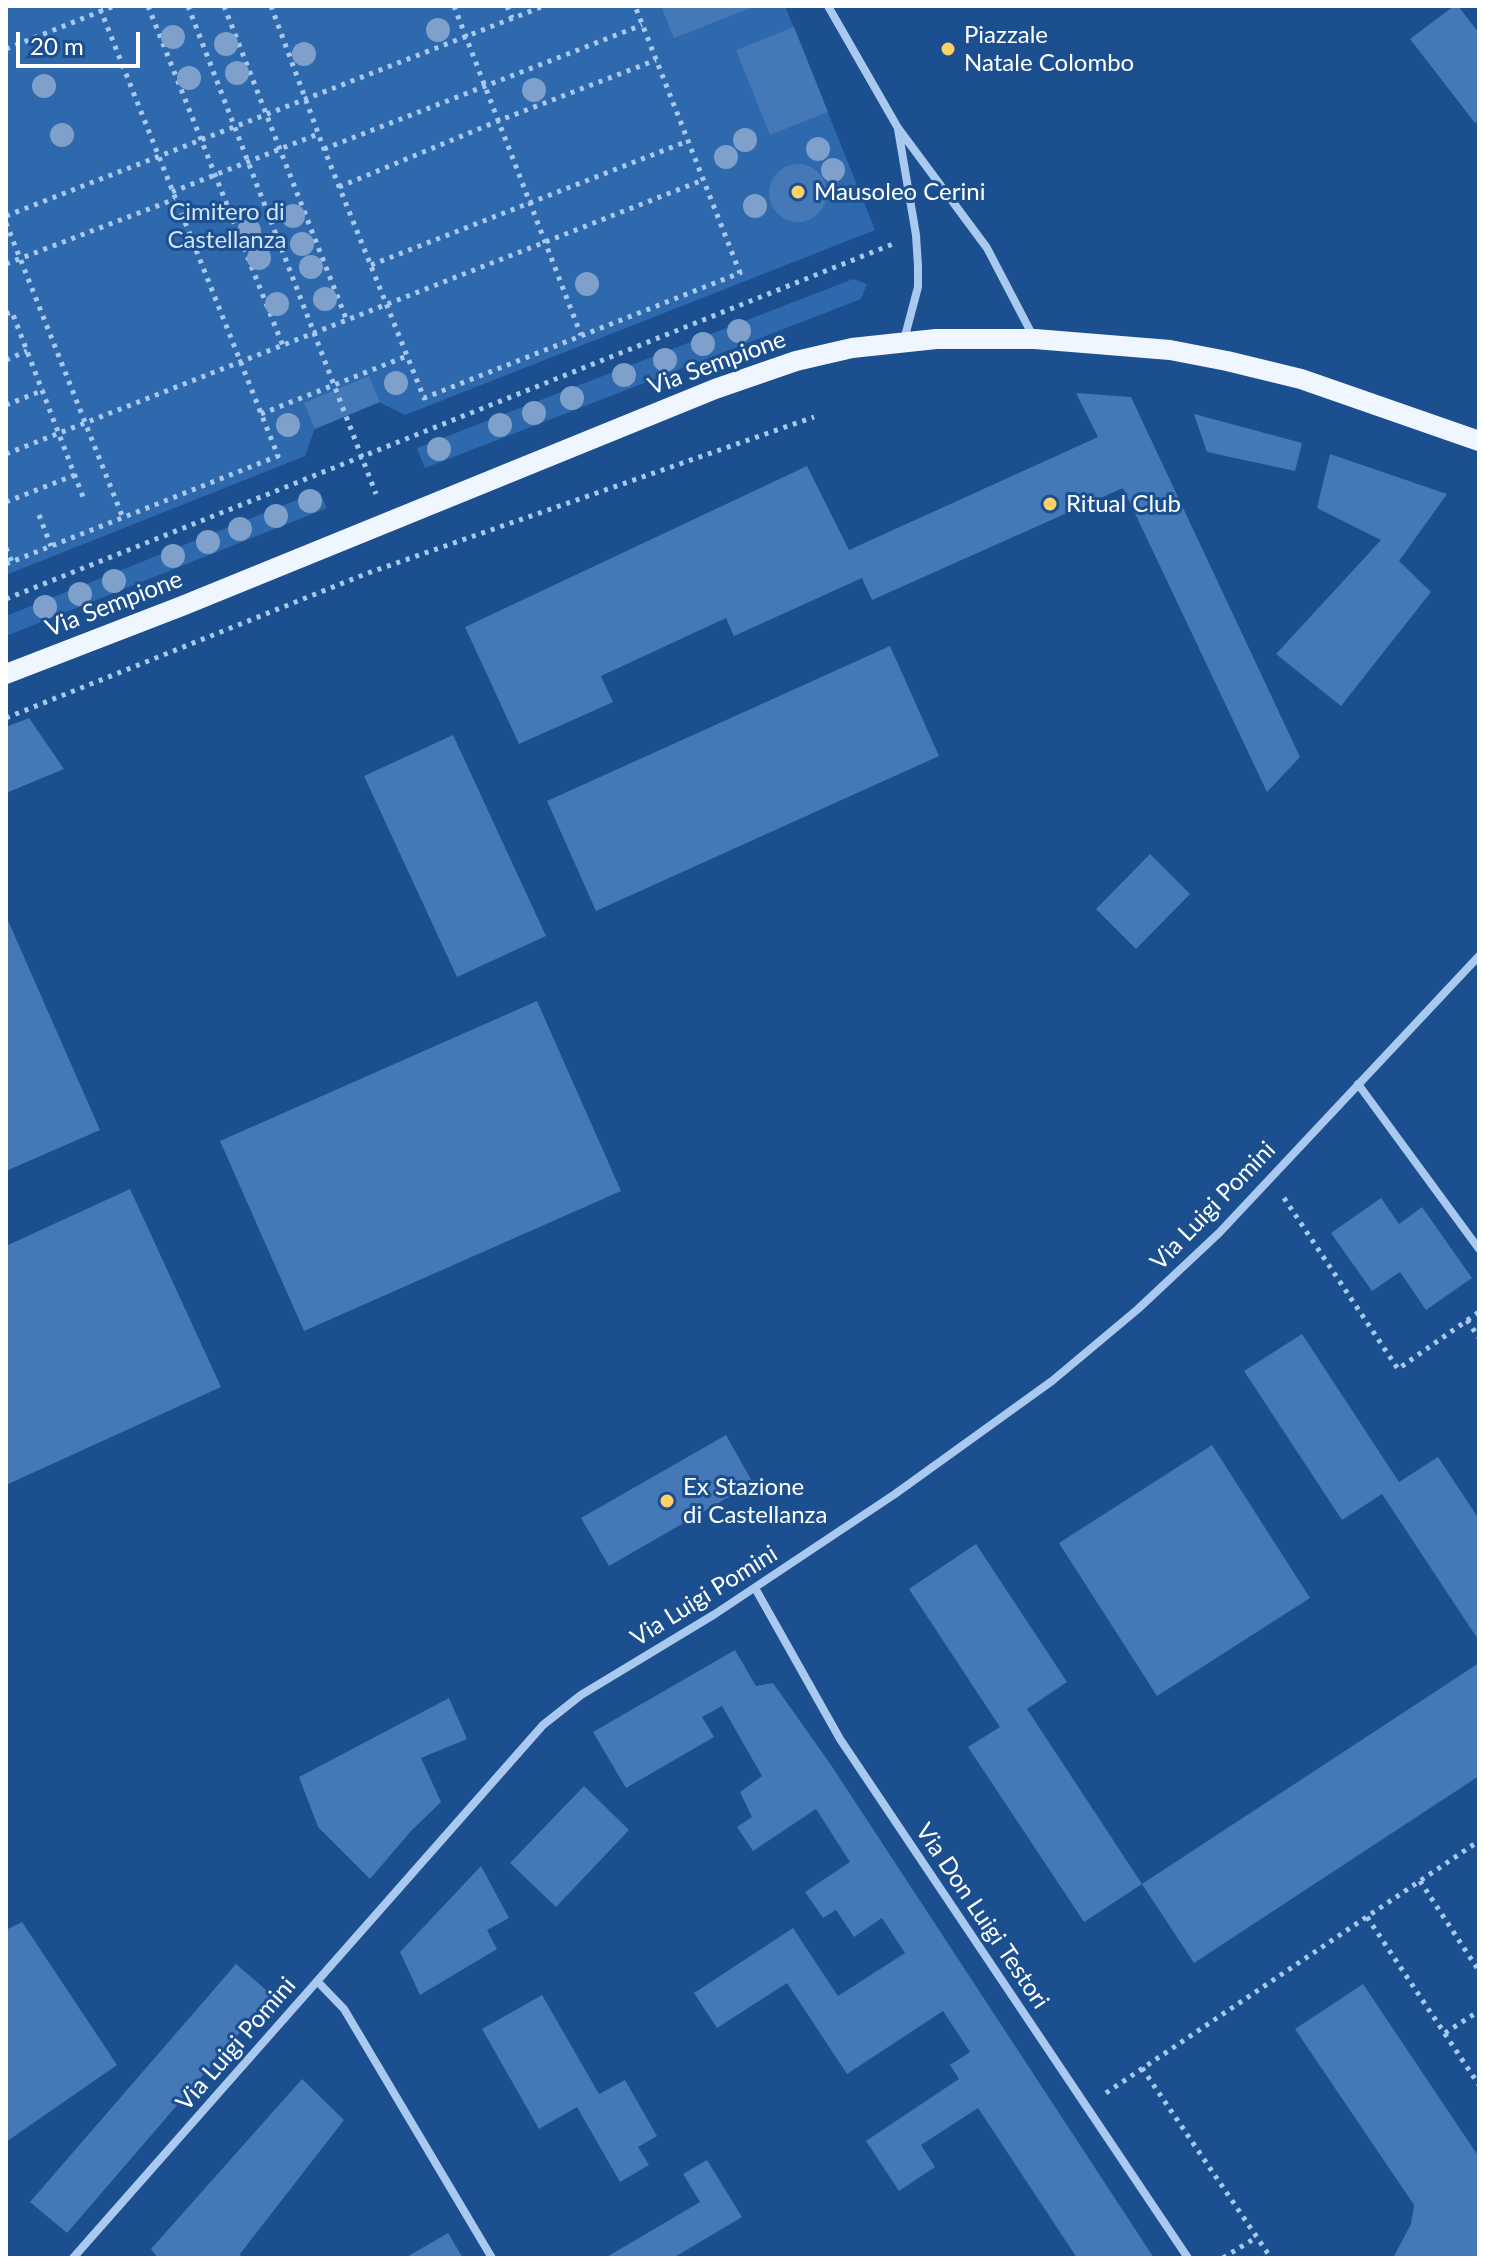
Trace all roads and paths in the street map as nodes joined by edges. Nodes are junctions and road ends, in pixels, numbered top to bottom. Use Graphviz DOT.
graph roads {
  1 [pos="114,6"];
  2 [pos="148,6"];
  3 [pos="188,6"];
  4 [pos="224,6"];
  5 [pos="271,6"];
  6 [pos="454,6"];
  7 [pos="507,6"];
  8 [pos="544,6"];
  9 [pos="635,6"];
  10 [pos="828,6"];
  11 [pos="100,8"];
  12 [pos="512,18"];
  13 [pos="642,25"];
  14 [pos="466,36"];
  15 [pos="6,49"];
  16 [pos="656,60"];
  17 [pos="484,85"];
  18 [pos="306,97"];
  19 [pos="265,114"];
  20 [pos="498,121"];
  21 [pos="235,125"];
  22 [pos="898,128"];
  23 [pos="318,134"];
  24 [pos="201,139"];
  25 [pos="688,141"];
  26 [pos="279,149"];
  27 [pos="324,149"];
  28 [pos="158,157"];
  29 [pos="249,161"];
  30 [pos="214,175"];
  31 [pos="703,180"];
  32 [pos="339,187"];
  33 [pos="172,192"];
  34 [pos="175,199"];
  35 [pos="529,202"];
  36 [pos="6,216"];
  37 [pos="6,223"];
  38 [pos="916,235"];
  39 [pos="545,243"];
  40 [pos="21,258"];
  41 [pos="6,264"];
  42 [pos="371,265"];
  43 [pos="387,305"];
  44 [pos="6,314"];
  45 [pos="347,321"];
  46 [pos="317,333"];
  47 [pos="581,335"];
  48 [pos="1035,339"];
  49 [pos="904,341"];
  50 [pos="283,346"];
  51 [pos="28,351"];
  52 [pos="407,356"];
  53 [pos="6,360"];
  54 [pos="240,362"];
  55 [pos="336,384"];
  56 [pos="44,390"];
  57 [pos="6,405"];
  58 [pos="261,414"];
  59 [pos="814,417"];
  60 [pos="85,422"];
  61 [pos="61,432"];
  62 [pos="1479,441"];
  63 [pos="6,454"];
  64 [pos="362,454"];
  65 [pos="75,475"];
  66 [pos="6,502"];
  67 [pos="85,502"];
  68 [pos="39,515"];
  69 [pos="123,518"];
  70 [pos="387,521"];
  71 [pos="51,546"];
  72 [pos="6,548"];
  73 [pos="9,563"];
  74 [pos="6,599"];
  75 [pos="6,674"];
  76 [pos="6,718"];
  77 [pos="1479,956"];
  78 [pos="1358,1084"];
  79 [pos="1270,1178"];
  80 [pos="1479,1249"];
  81 [pos="1479,1312"];
  82 [pos="1467,1320"];
  83 [pos="1479,1338"];
  84 [pos="755,1588"];
  85 [pos="1479,1841"];
  86 [pos="1420,1881"];
  87 [pos="1367,1917"];
  88 [pos="1479,1971"];
  89 [pos="317,1981"];
  90 [pos="1479,2011"];
  91 [pos="1445,2033"];
  92 [pos="1142,2068"];
  93 [pos="1479,2085"];
  94 [pos="1085,2107"];
  95 [pos="1257,2237"];
  96 [pos="77,2257"];
  97 [pos="492,2258"];
  98 [pos="1188,2258"];
  99 [pos="1223,2258"];
  100 [pos="1271,2258"];
  1 -- 11 [label="path"];
  2 -- 24 [label="path"];
  3 -- 21 [label="path"];
  4 -- 19 [label="path"];
  5 -- 18 [label="path"];
  6 -- 14 [label="path"];
  7 -- 12 [label="path"];
  8 -- 12 [label="path"];
  9 -- 13 [label="path"];
  10 -- 22 [label="street"];
  11 -- 15 [label="path"];
  11 -- 28 [label="path"];
  12 -- 14 [label="path"];
  13 -- 16 [label="path"];
  13 -- 17 [label="path"];
  14 -- 17 [label="path"];
  14 -- 18 [label="path"];
  16 -- 20 [label="path"];
  16 -- 25 [label="path"];
  17 -- 20 [label="path"];
  17 -- 27 [label="path"];
  18 -- 19 [label="path"];
  18 -- 23 [label="path"];
  19 -- 21 [label="path"];
  19 -- 26 [label="path"];
  20 -- 32 [label="path"];
  20 -- 35 [label="path"];
  21 -- 24 [label="path"];
  21 -- 29 [label="path"];
  22 -- 38 [label="street"];
  22 -- 48 [label="street"];
  23 -- 26 [label="path"];
  23 -- 27 [label="path"];
  24 -- 28 [label="path"];
  24 -- 30 [label="path"];
  25 -- 31 [label="path"];
  25 -- 35 [label="path"];
  26 -- 29 [label="path"];
  26 -- 45 [label="path"];
  27 -- 32 [label="path"];
  28 -- 33 [label="path"];
  28 -- 36 [label="path"];
  29 -- 30 [label="path"];
  29 -- 46 [label="path"];
  30 -- 33 [label="path"];
  30 -- 50 [label="path"];
  31 -- 39 [label="path"];
  31 -- 47 [label="path"];
  32 -- 42 [label="path"];
  33 -- 34 [label="path"];
  34 -- 40 [label="path"];
  34 -- 54 [label="path"];
  35 -- 39 [label="path"];
  35 -- 42 [label="path"];
  37 -- 40 [label="path"];
  38 -- 49 [label="street"];
  38 -- 64 [label="path"];
  39 -- 43 [label="path"];
  39 -- 47 [label="path"];
  40 -- 41 [label="path"];
  40 -- 60 [label="path"];
  42 -- 43 [label="path"];
  43 -- 45 [label="path"];
  43 -- 52 [label="path"];
  44 -- 51 [label="path"];
  45 -- 46 [label="path"];
  46 -- 50 [label="path"];
  46 -- 55 [label="path"];
  47 -- 52 [label="path"];
  48 -- 49 [label="main road, Via Sempione"];
  48 -- 62 [label="main road, Via Sempione"];
  49 -- 70 [label="main road, Via Sempione"];
  50 -- 54 [label="path"];
  51 -- 53 [label="path"];
  51 -- 56 [label="path"];
  52 -- 55 [label="path"];
  54 -- 58 [label="path"];
  54 -- 60 [label="path"];
  55 -- 58 [label="path"];
  55 -- 64 [label="path"];
  56 -- 57 [label="path"];
  56 -- 61 [label="path"];
  58 -- 69 [label="path"];
  59 -- 76 [label="path"];
  60 -- 61 [label="path"];
  60 -- 69 [label="path"];
  61 -- 63 [label="path"];
  61 -- 65 [label="path"];
  64 -- 70 [label="path"];
  64 -- 74 [label="path"];
  65 -- 66 [label="path"];
  65 -- 67 [label="path"];
  68 -- 71 [label="path"];
  69 -- 71 [label="path"];
  70 -- 75 [label="main road, Via Sempione"];
  71 -- 73 [label="path"];
  72 -- 73 [label="path"];
  77 -- 78 [label="street, Via Luigi Pomini"];
  78 -- 79 [label="street, Via Luigi Pomini"];
  78 -- 80 [label="street"];
  79 -- 82 [label="path"];
  79 -- 84 [label="street, Via Luigi Pomini"];
  81 -- 82 [label="path"];
  82 -- 83 [label="path"];
  84 -- 89 [label="street, Via Luigi Pomini"];
  84 -- 94 [label="street, Via Don Luigi Testori"];
  85 -- 86 [label="path"];
  86 -- 87 [label="path"];
  86 -- 88 [label="path"];
  87 -- 91 [label="path"];
  87 -- 92 [label="path"];
  89 -- 96 [label="street, Via Luigi Pomini"];
  89 -- 97 [label="street"];
  90 -- 91 [label="path"];
  91 -- 93 [label="path"];
  92 -- 94 [label="path"];
  92 -- 95 [label="path"];
  94 -- 98 [label="street, Via Don Luigi Testori"];
  95 -- 99 [label="path"];
  95 -- 100 [label="path"];
}
